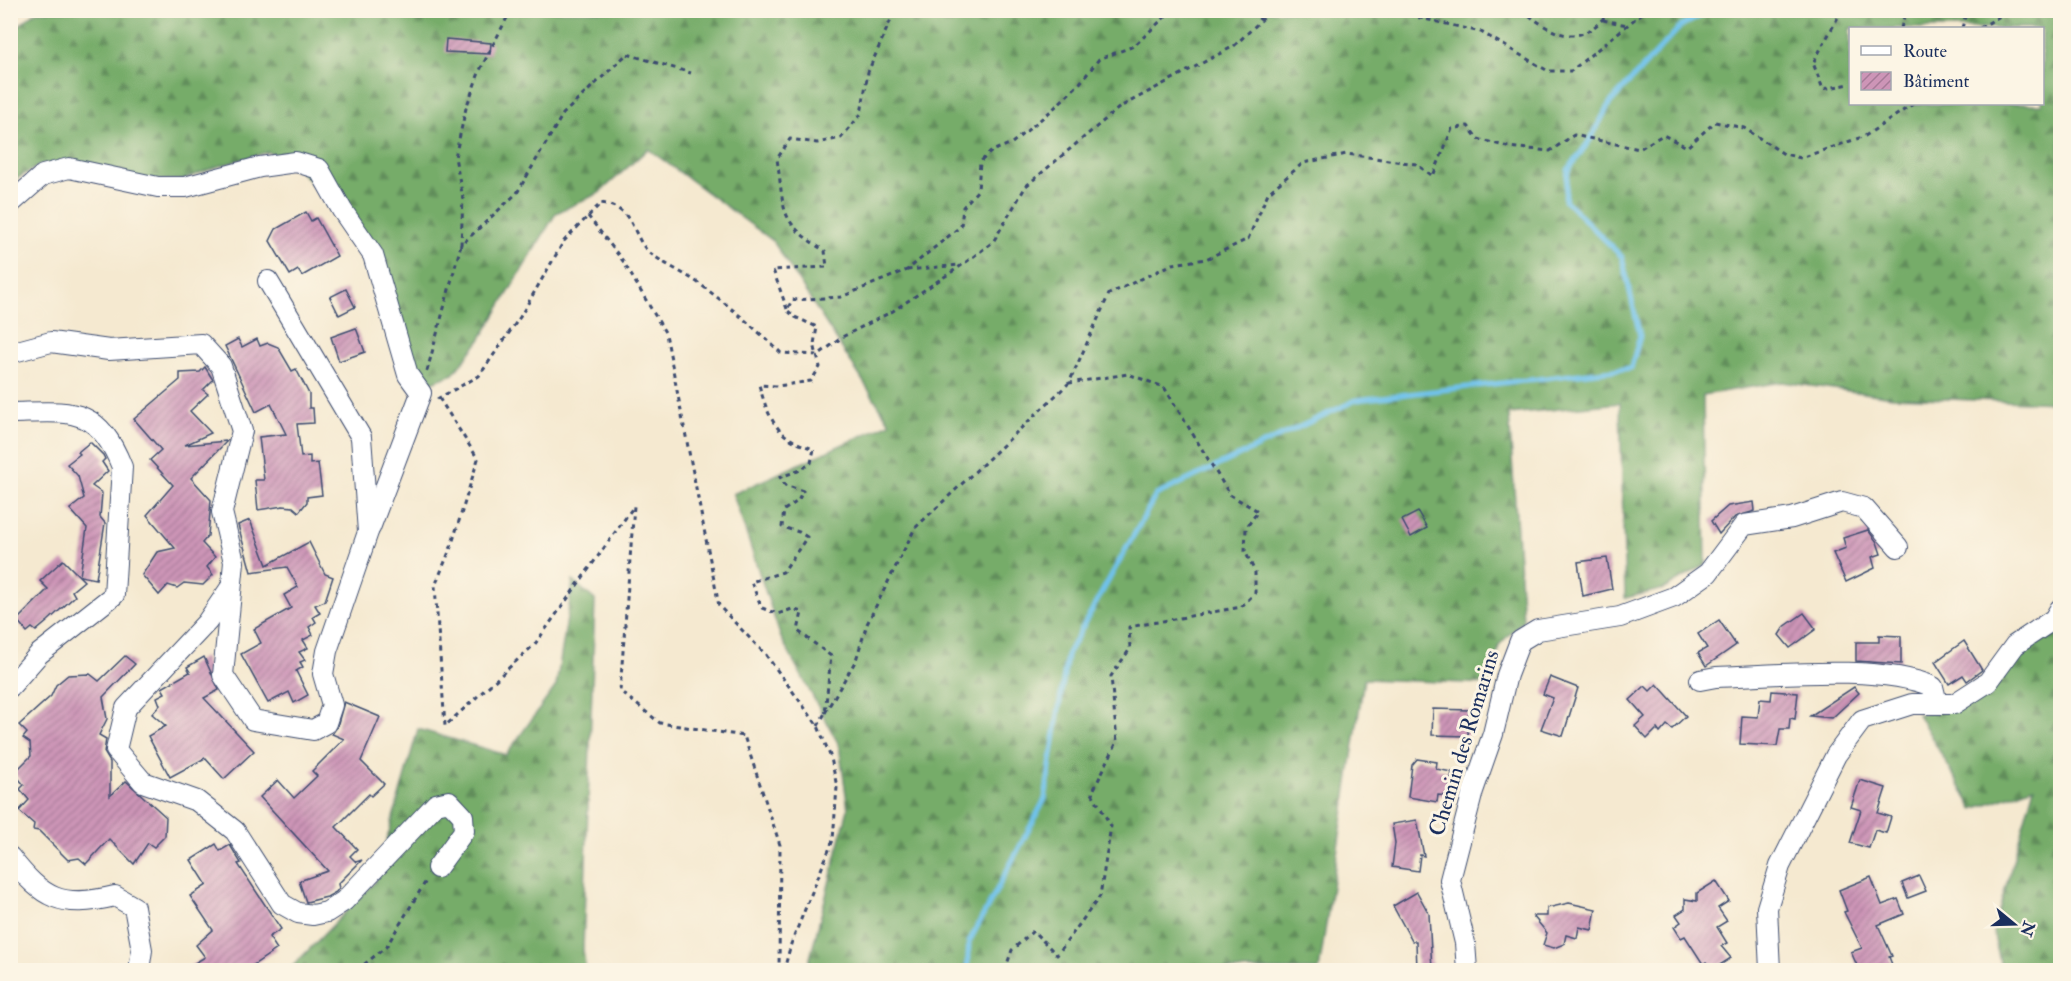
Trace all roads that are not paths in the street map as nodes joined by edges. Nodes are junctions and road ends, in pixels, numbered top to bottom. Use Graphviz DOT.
graph roads {
  1 [pos="10,204"];
  2 [pos="268,281"];
  3 [pos="10,353"];
  4 [pos="10,413"];
  5 [pos="368,532"];
  6 [pos="1898,547"];
  7 [pos="232,585"];
  8 [pos="2061,609"];
  9 [pos="1700,680"];
  10 [pos="10,687"];
  11 [pos="1937,703"];
  12 [pos="10,856"];
  13 [pos="436,868"];
  14 [pos="139,970"];
  15 [pos="1467,970"];
  16 [pos="1770,970"];
  1 -- 5 [label="street"];
  2 -- 5 [label="street"];
  3 -- 7 [label="street"];
  4 -- 10 [label="street"];
  5 -- 7 [label="street"];
  6 -- 15 [label="street, Chemin des Romarins"];
  7 -- 13 [label="street"];
  8 -- 11 [label="street"];
  9 -- 11 [label="street"];
  11 -- 16 [label="street"];
  12 -- 14 [label="street"];
}
